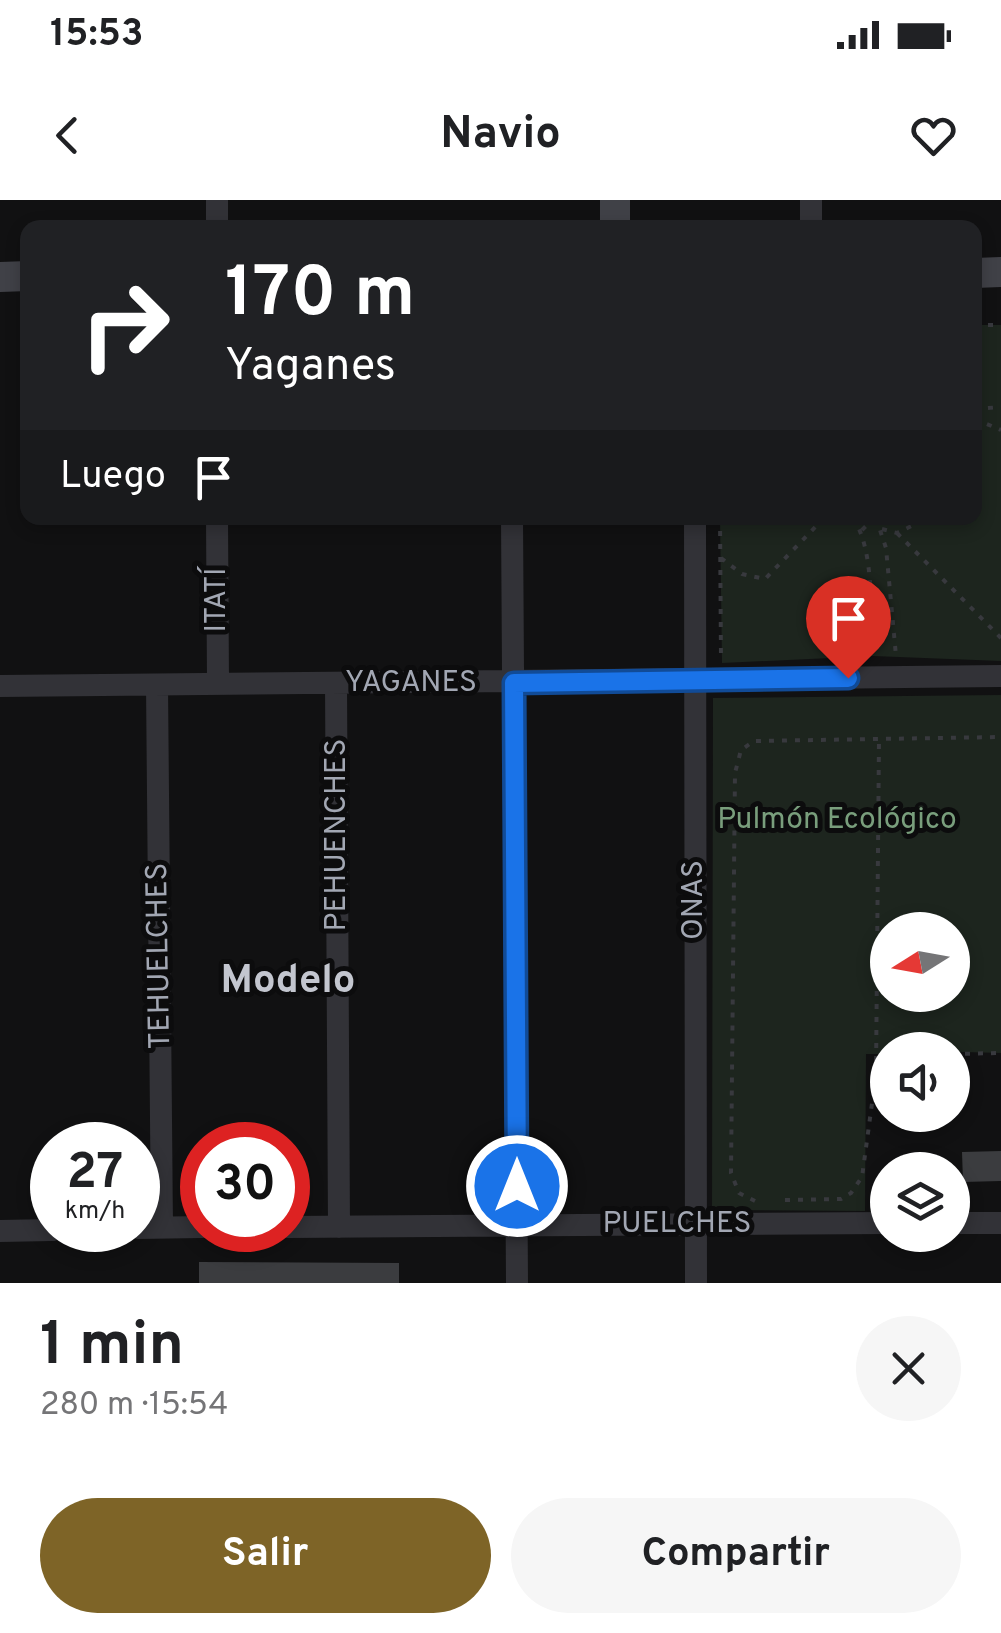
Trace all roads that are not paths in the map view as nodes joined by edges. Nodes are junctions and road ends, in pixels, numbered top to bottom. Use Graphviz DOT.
graph roads {
  1 [pos="217,525"];
  2 [pos="512,525"];
  3 [pos="695,525"];
  4 [pos="1001,676"];
  5 [pos="694,681"];
  6 [pos="218,683"];
  7 [pos="336,683"];
  8 [pos="514,683"];
  9 [pos="157,685"];
  10 [pos="0,686"];
  11 [pos="1001,1222"];
  12 [pos="870,1223"];
  13 [pos="970,1223"];
  14 [pos="517,1224"];
  15 [pos="694,1224"];
  16 [pos="162,1227"];
  17 [pos="180,1227"];
  18 [pos="310,1227"];
  19 [pos="339,1227"];
  20 [pos="30,1230"];
  21 [pos="0,1231"];
  22 [pos="516,1283"];
  23 [pos="696,1283"];
  1 -- 6 [label="street, ITATÍ"];
  2 -- 8 [label="street"];
  3 -- 5 [label="street, ONAS"];
  4 -- 5 [label="street, YAGANES"];
  5 -- 8 [label="street, YAGANES"];
  5 -- 15 [label="street, ONAS"];
  6 -- 7 [label="street, YAGANES"];
  6 -- 9 [label="street, YAGANES"];
  7 -- 8 [label="street, YAGANES"];
  7 -- 19 [label="street, PEHUENCHES"];
  8 -- 14 [label="street"];
  9 -- 10 [label="street, YAGANES"];
  9 -- 16 [label="street, TEHUELCHES"];
  11 -- 13 [label="street"];
  12 -- 15 [label="street, PUELCHES"];
  14 -- 15 [label="street, PUELCHES"];
  14 -- 19 [label="street, PUELCHES"];
  14 -- 22 [label="street"];
  15 -- 23 [label="street, ONAS"];
  16 -- 17 [label="street"];
  18 -- 19 [label="street, PUELCHES"];
  20 -- 21 [label="street"];
}
